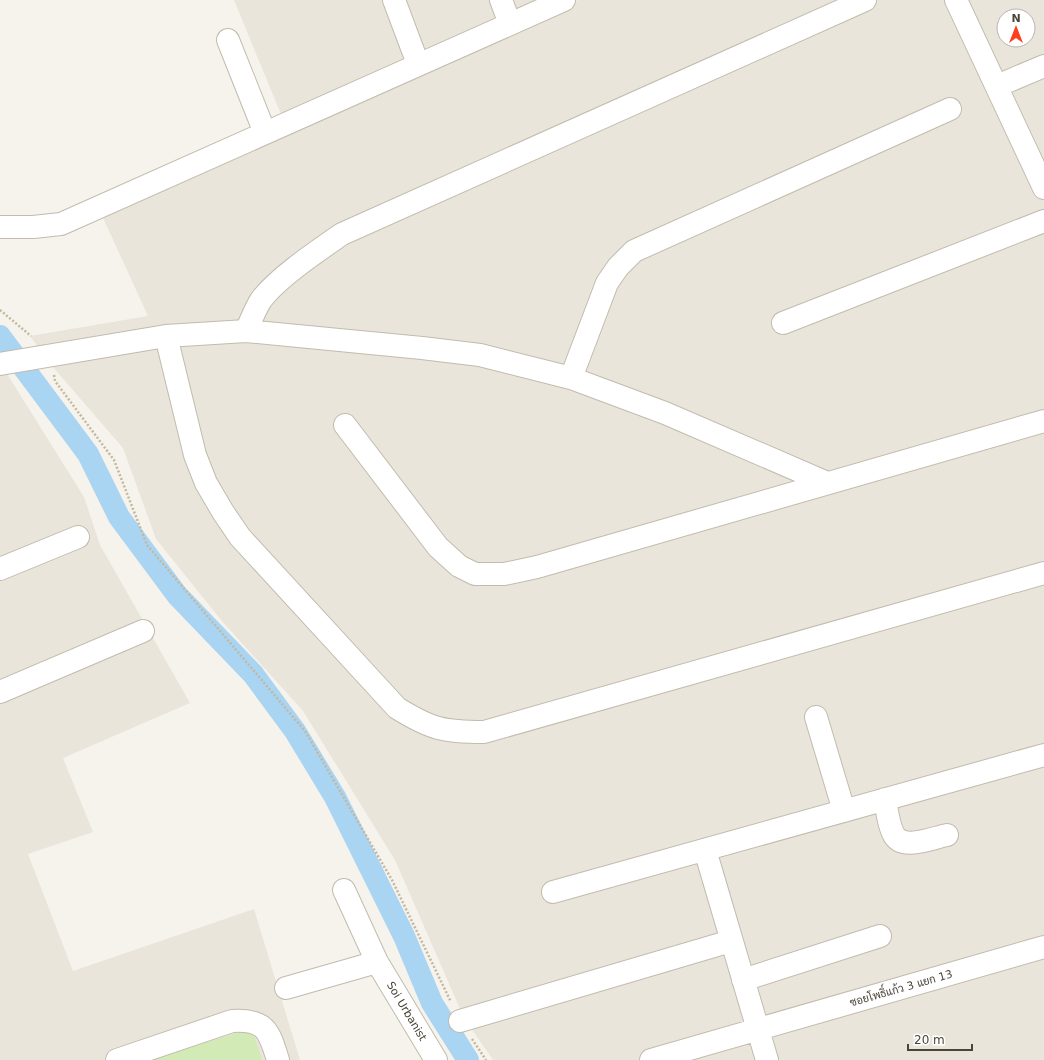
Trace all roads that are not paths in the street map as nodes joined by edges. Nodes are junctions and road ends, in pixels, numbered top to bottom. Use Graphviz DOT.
graph roads {
  1 [pos="394,0"];
  2 [pos="501,0"];
  3 [pos="564,0"];
  4 [pos="865,0"];
  5 [pos="956,0"];
  6 [pos="536,6"];
  7 [pos="510,24"];
  8 [pos="228,40"];
  9 [pos="418,64"];
  10 [pos="1044,66"];
  11 [pos="997,86"];
  12 [pos="950,109"];
  13 [pos="265,133"];
  14 [pos="1044,188"];
  15 [pos="1044,221"];
  16 [pos="0,227"];
  17 [pos="783,322"];
  18 [pos="246,331"];
  19 [pos="166,336"];
  20 [pos="1,364"];
  21 [pos="571,378"];
  22 [pos="1044,420"];
  23 [pos="345,425"];
  24 [pos="825,482"];
  25 [pos="78,537"];
  26 [pos="0,569"];
  27 [pos="1044,573"];
  28 [pos="143,631"];
  29 [pos="0,692"];
  30 [pos="816,717"];
  31 [pos="1044,754"];
  32 [pos="885,799"];
  33 [pos="844,811"];
  34 [pos="947,835"];
  35 [pos="705,850"];
  36 [pos="344,890"];
  37 [pos="554,892"];
  38 [pos="880,936"];
  39 [pos="731,941"];
  40 [pos="1044,947"];
  41 [pos="377,962"];
  42 [pos="743,980"];
  43 [pos="286,988"];
  44 [pos="460,1022"];
  45 [pos="759,1029"];
  46 [pos="117,1060"];
  47 [pos="278,1060"];
  48 [pos="436,1060"];
  49 [pos="651,1060"];
  50 [pos="767,1060"];
  1 -- 9 [label="street"];
  2 -- 7 [label="street"];
  3 -- 6 [label="street"];
  4 -- 18 [label="street"];
  5 -- 11 [label="street"];
  6 -- 7 [label="street"];
  7 -- 9 [label="street"];
  8 -- 13 [label="street"];
  9 -- 13 [label="street"];
  10 -- 11 [label="street"];
  11 -- 14 [label="street"];
  12 -- 21 [label="street"];
  13 -- 16 [label="street"];
  15 -- 17 [label="street"];
  18 -- 19 [label="street"];
  18 -- 21 [label="street"];
  19 -- 20 [label="street"];
  19 -- 27 [label="street"];
  21 -- 24 [label="street"];
  22 -- 24 [label="street"];
  23 -- 24 [label="street"];
  25 -- 26 [label="street"];
  28 -- 29 [label="street"];
  30 -- 33 [label="street"];
  31 -- 32 [label="street"];
  32 -- 33 [label="street"];
  32 -- 34 [label="street"];
  33 -- 35 [label="street"];
  35 -- 37 [label="street"];
  35 -- 39 [label="street"];
  36 -- 41 [label="street, Soi Urbanist"];
  38 -- 42 [label="street"];
  39 -- 42 [label="street"];
  39 -- 44 [label="street"];
  40 -- 45 [label="street, ซอยโพธิ์แก้ว 3 แยก 13"];
  41 -- 43 [label="street"];
  41 -- 48 [label="street, Soi Urbanist"];
  42 -- 45 [label="street"];
  45 -- 49 [label="street, ซอยโพธิ์แก้ว 3 แยก 13"];
  45 -- 50 [label="street"];
  46 -- 47 [label="street"];
}
